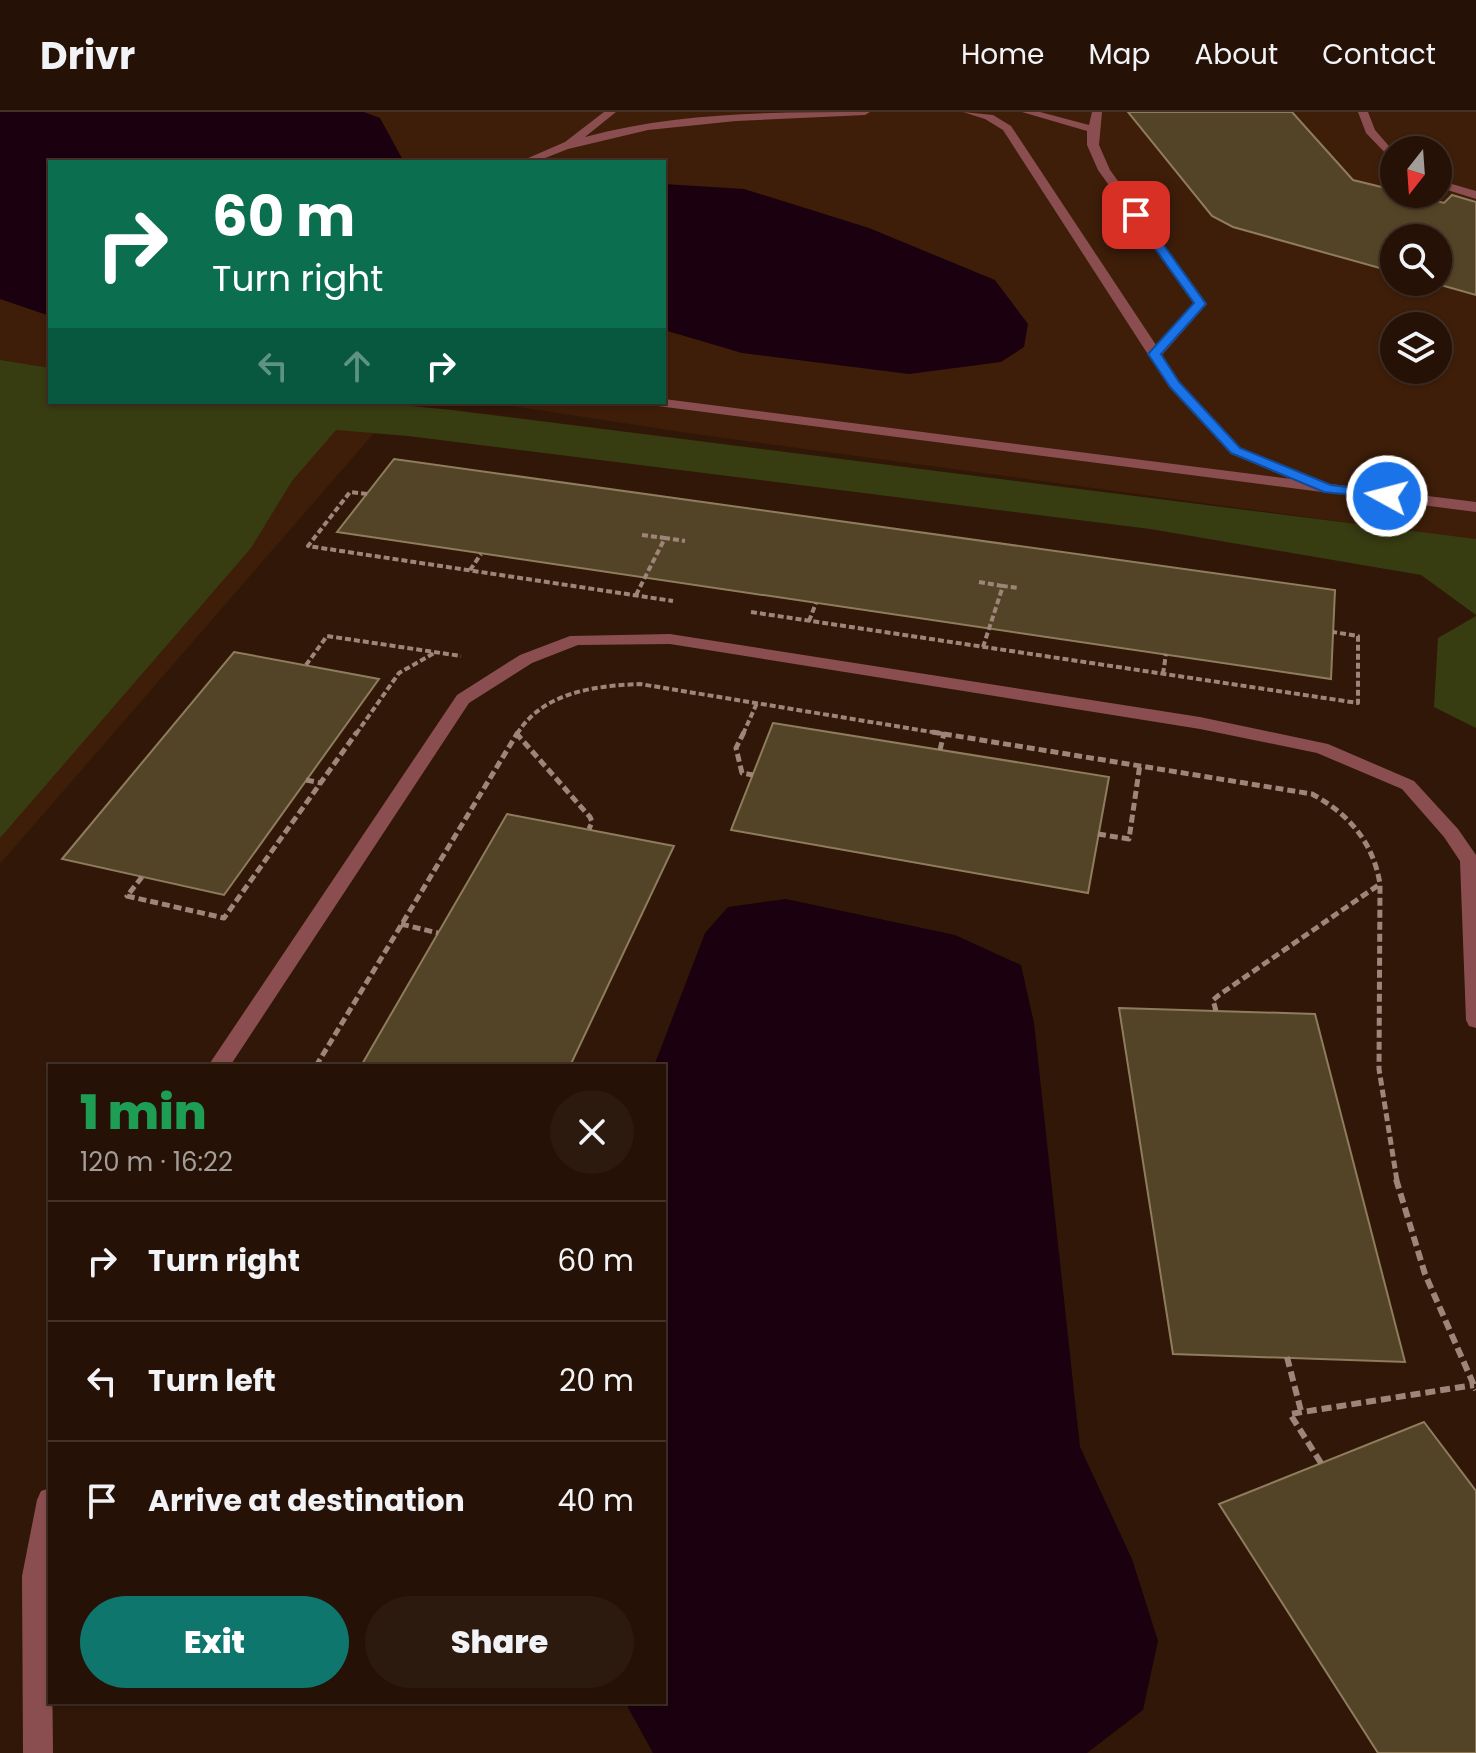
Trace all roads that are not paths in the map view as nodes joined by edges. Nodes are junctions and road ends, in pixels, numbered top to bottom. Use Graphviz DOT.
graph roads {
  1 [pos="611,112"];
  2 [pos="865,112"];
  3 [pos="968,112"];
  4 [pos="1027,112"];
  5 [pos="1097,112"];
  6 [pos="1363,112"];
  7 [pos="1093,129"];
  8 [pos="1380,143"];
  9 [pos="566,147"];
  10 [pos="530,160"];
  11 [pos="1452,187"];
  12 [pos="1476,195"];
  13 [pos="1155,354"];
  14 [pos="666,403"];
  15 [pos="1328,489"];
  16 [pos="1476,507"];
  17 [pos="1476,1020"];
  18 [pos="220,1064"];
  19 [pos="48,1511"];
  20 [pos="38,1753"];
  1 -- 9 [label="lane"];
  2 -- 9 [label="lane"];
  3 -- 13 [label="lane"];
  4 -- 7 [label="lane"];
  5 -- 7 [label="lane"];
  6 -- 8 [label="lane"];
  7 -- 13 [label="lane"];
  9 -- 10 [label="lane"];
  11 -- 12 [label="lane"];
  13 -- 15 [label="lane"];
  14 -- 15 [label="lane"];
  15 -- 16 [label="lane"];
  17 -- 18 [label="lane"];
  19 -- 20 [label="lane"];
}
